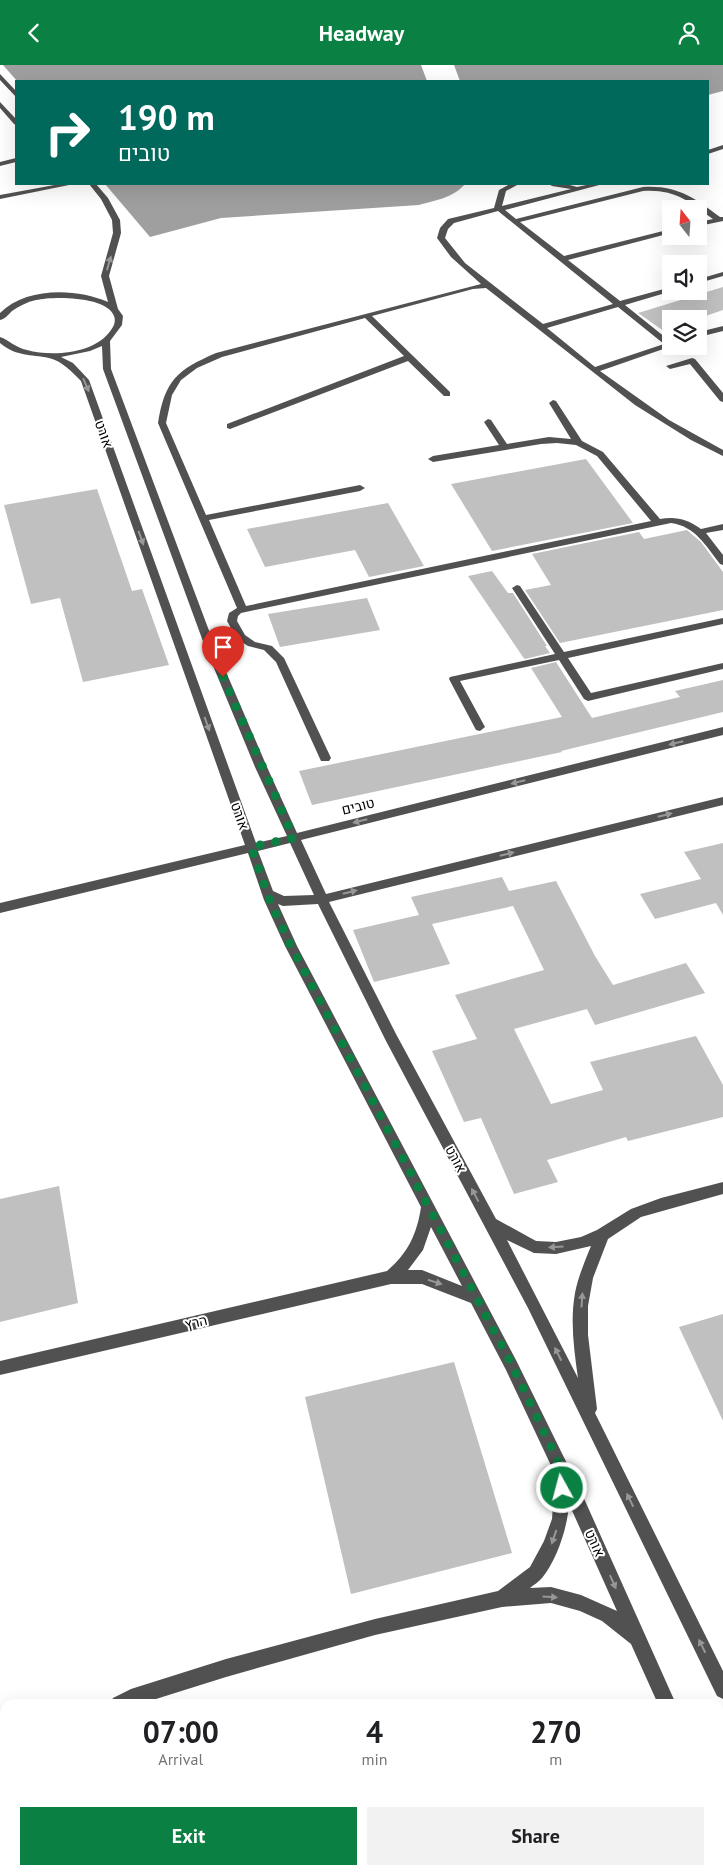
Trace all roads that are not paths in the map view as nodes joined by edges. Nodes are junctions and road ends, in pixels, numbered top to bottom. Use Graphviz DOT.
graph roads {
  1 [pos="0,76"];
  2 [pos="15,94"];
  3 [pos="0,104"];
  4 [pos="15,122"];
  5 [pos="723,147"];
  6 [pos="709,152"];
  7 [pos="15,160"];
  8 [pos="0,163"];
  9 [pos="61,185"];
  10 [pos="93,185"];
  11 [pos="513,185"];
  12 [pos="563,185"];
  13 [pos="594,185"];
  14 [pos="585,187"];
  15 [pos="0,197"];
  16 [pos="498,208"];
  17 [pos="721,219"];
  18 [pos="515,221"];
  19 [pos="708,222"];
  20 [pos="662,233"];
  21 [pos="563,259"];
  22 [pos="723,274"];
  23 [pos="707,279"];
  24 [pos="489,285"];
  25 [pos="662,292"];
  26 [pos="618,304"];
  27 [pos="114,309"];
  28 [pos="366,315"];
  29 [pos="0,319"];
  30 [pos="542,327"];
  31 [pos="719,329"];
  32 [pos="707,333"];
  33 [pos="723,337"];
  34 [pos="662,338"];
  35 [pos="106,339"];
  36 [pos="0,341"];
  37 [pos="662,347"];
  38 [pos="50,355"];
  39 [pos="410,357"];
  40 [pos="670,366"];
  41 [pos="594,370"];
  42 [pos="447,394"];
  43 [pos="723,399"];
  44 [pos="553,403"];
  45 [pos="488,422"];
  46 [pos="230,426"];
  47 [pos="578,442"];
  48 [pos="504,446"];
  49 [pos="723,453"];
  50 [pos="433,459"];
  51 [pos="360,488"];
  52 [pos="203,518"];
  53 [pos="657,523"];
  54 [pos="723,527"];
  55 [pos="699,532"];
  56 [pos="723,562"];
  57 [pos="517,588"];
  58 [pos="243,610"];
  59 [pos="723,621"];
  60 [pos="562,656"];
  61 [pos="723,665"];
  62 [pos="480,727"];
  63 [pos="723,731"];
  64 [pos="325,758"];
  65 [pos="723,801"];
  66 [pos="294,838"];
  67 [pos="251,847"];
  68 [pos="268,894"];
  69 [pos="322,899"];
  70 [pos="0,908"];
  71 [pos="723,1188"];
  72 [pos="428,1205"];
  73 [pos="491,1224"];
  74 [pos="602,1235"];
  75 [pos="391,1277"];
  76 [pos="477,1299"];
  77 [pos="0,1368"];
  78 [pos="590,1418"];
  79 [pos="563,1472"];
  80 [pos="502,1599"];
  81 [pos="638,1638"];
  82 [pos="723,1690"];
  83 [pos="129,1699"];
  84 [pos="665,1699"];
  1 -- 2 [label="street"];
  3 -- 4 [label="street"];
  5 -- 6 [label="street"];
  7 -- 8 [label="street"];
  9 -- 15 [label="street"];
  27 -- 10 [label="street, one-way"];
  11 -- 16 [label="street"];
  12 -- 14 [label="street"];
  13 -- 14 [label="street"];
  14 -- 16 [label="street"];
  16 -- 18 [label="street"];
  16 -- 24 [label="street"];
  17 -- 18 [label="street"];
  17 -- 19 [label="street"];
  18 -- 21 [label="street"];
  20 -- 21 [label="street"];
  21 -- 26 [label="street"];
  22 -- 23 [label="street"];
  24 -- 28 [label="street"];
  24 -- 30 [label="street"];
  25 -- 26 [label="street"];
  26 -- 30 [label="street"];
  26 -- 34 [label="street"];
  27 -- 29 [label="street"];
  27 -- 35 [label="street"];
  28 -- 39 [label="street"];
  28 -- 52 [label="street"];
  30 -- 41 [label="street"];
  31 -- 32 [label="street"];
  31 -- 33 [label="street"];
  35 -- 38 [label="street"];
  35 -- 66 [label="street, אורט"];
  36 -- 38 [label="street"];
  37 -- 41 [label="street"];
  38 -- 67 [label="street, אורט, one-way"];
  39 -- 42 [label="street"];
  39 -- 46 [label="street"];
  40 -- 43 [label="street"];
  41 -- 49 [label="street"];
  44 -- 47 [label="street"];
  45 -- 48 [label="street"];
  47 -- 48 [label="street"];
  47 -- 53 [label="street"];
  48 -- 50 [label="street"];
  51 -- 52 [label="street"];
  52 -- 58 [label="street"];
  53 -- 55 [label="street"];
  53 -- 58 [label="street"];
  54 -- 55 [label="street"];
  55 -- 56 [label="street"];
  57 -- 60 [label="street"];
  58 -- 64 [label="street"];
  59 -- 60 [label="street"];
  60 -- 61 [label="street"];
  60 -- 62 [label="street"];
  63 -- 66 [label="street, טובים, one-way"];
  69 -- 65 [label="street, one-way"];
  66 -- 67 [label="street, טובים"];
  66 -- 69 [label="street, אורט"];
  67 -- 68 [label="street, אורט"];
  67 -- 70 [label="street, טובים"];
  68 -- 69 [label="street"];
  68 -- 72 [label="street, אורט"];
  73 -- 69 [label="street, אורט, one-way"];
  71 -- 74 [label="street"];
  72 -- 75 [label="street, הרץ"];
  72 -- 76 [label="street, אורט"];
  74 -- 73 [label="street, one-way"];
  78 -- 73 [label="street, אורט, one-way"];
  78 -- 74 [label="street, one-way"];
  75 -- 76 [label="street, הרץ, one-way"];
  75 -- 77 [label="street, הרץ"];
  76 -- 79 [label="street, אורט"];
  82 -- 78 [label="street, אורט, one-way"];
  79 -- 80 [label="street, one-way"];
  79 -- 81 [label="street, אורט, one-way"];
  80 -- 81 [label="street, one-way"];
  80 -- 83 [label="street"];
  81 -- 84 [label="street, אורט"];
}
